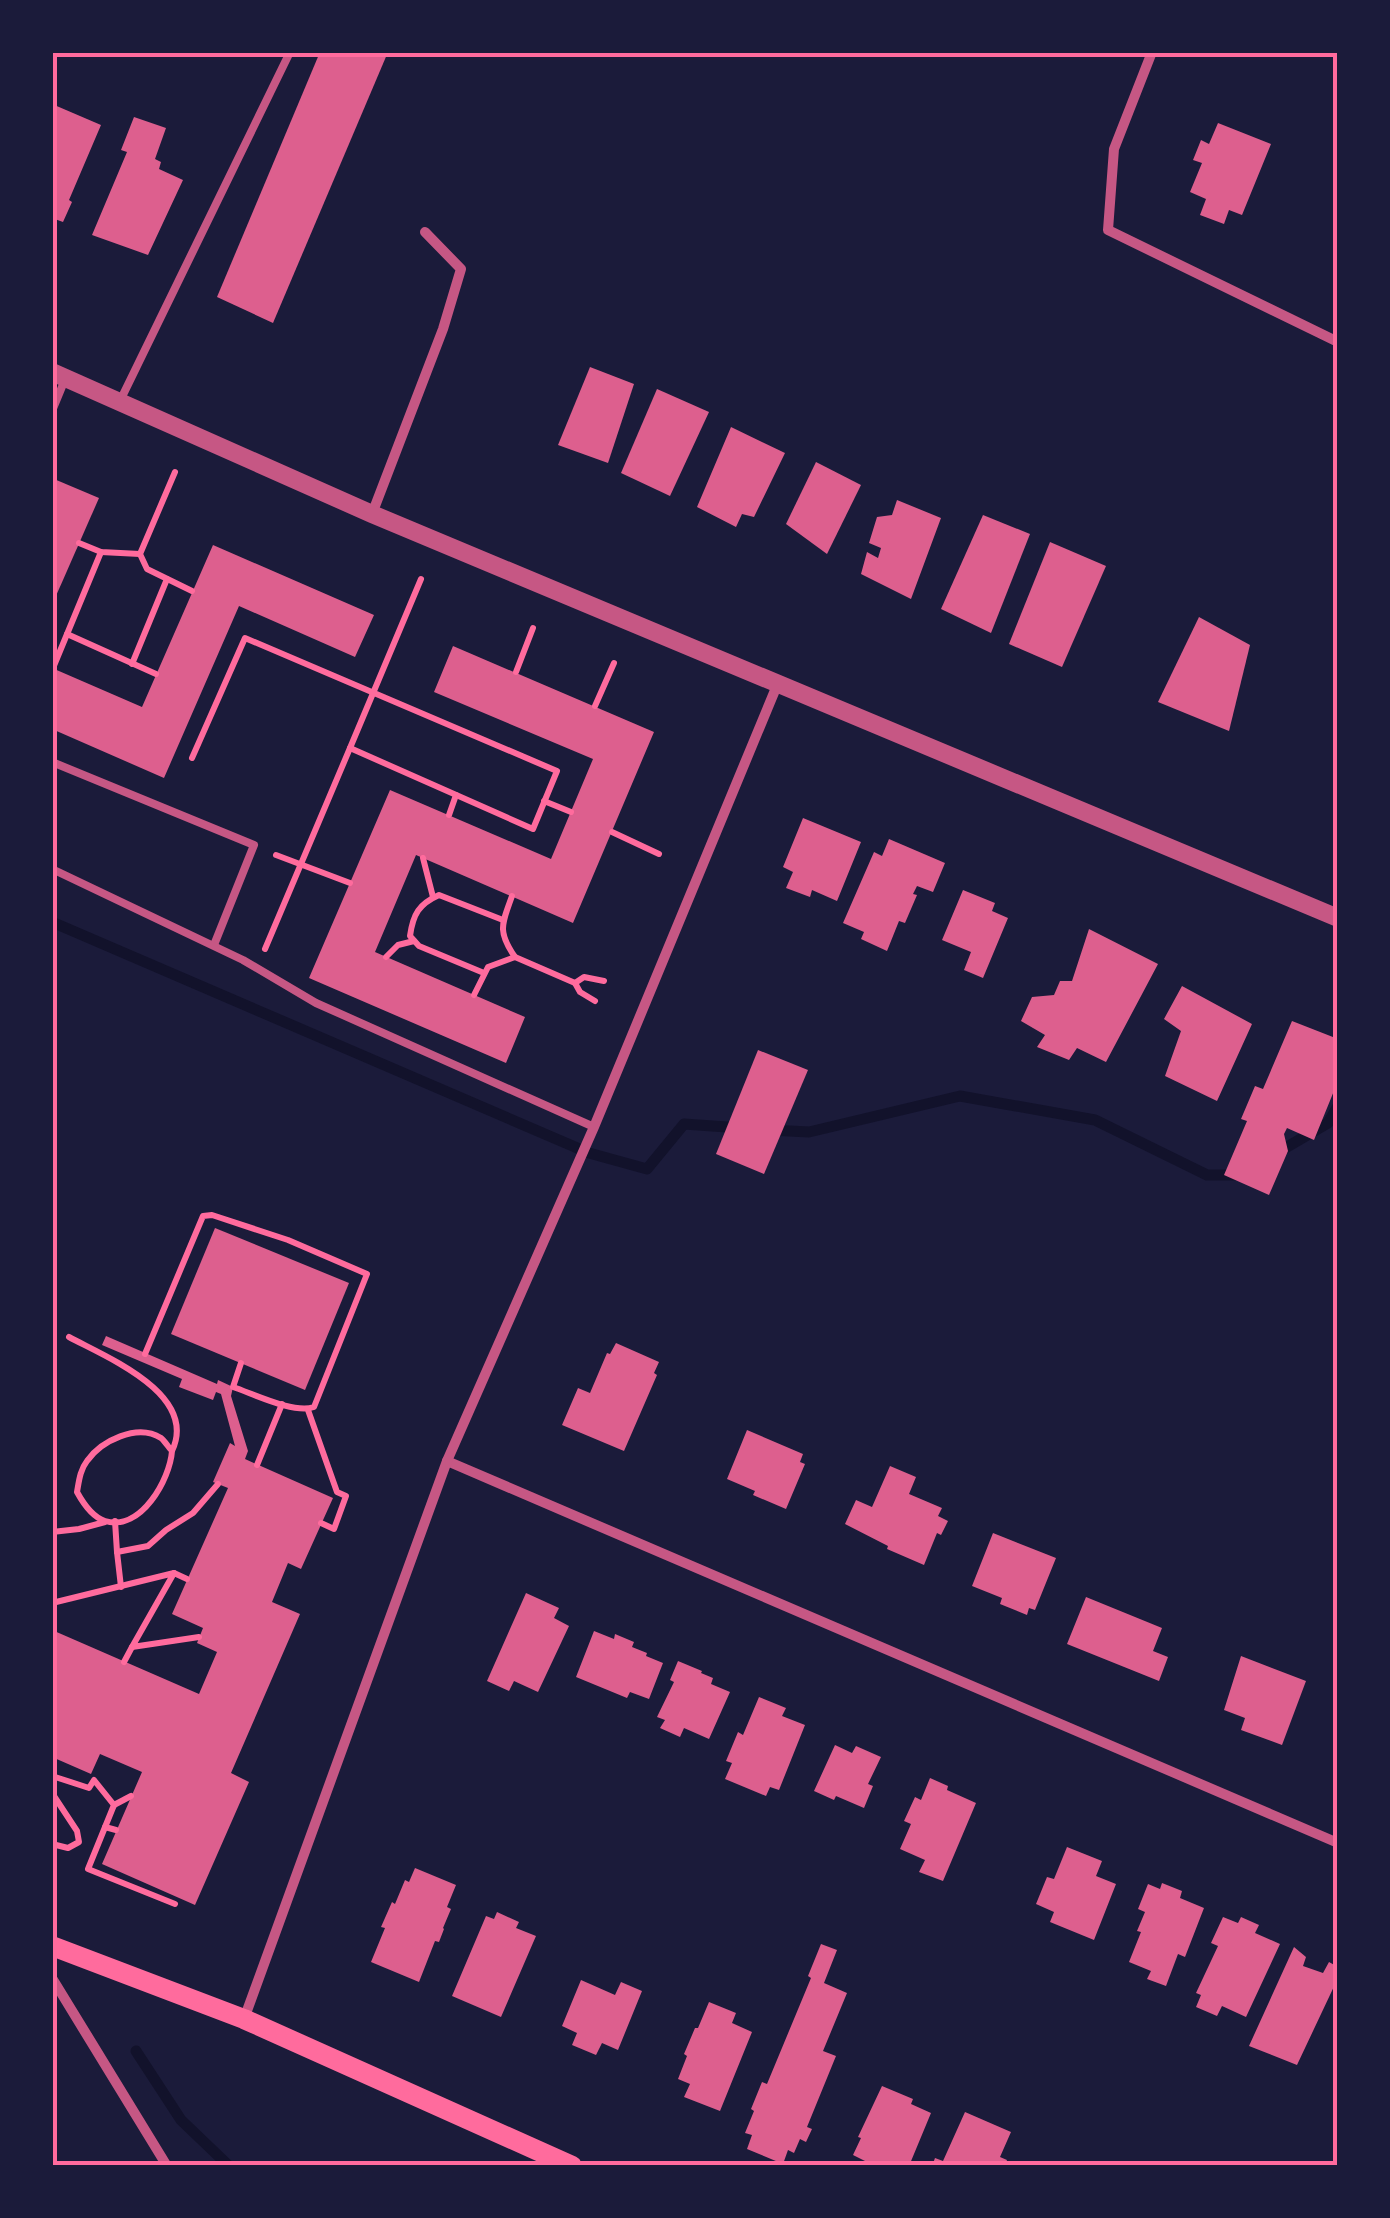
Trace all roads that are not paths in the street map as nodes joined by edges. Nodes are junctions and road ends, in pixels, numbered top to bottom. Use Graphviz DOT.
graph roads {
  1 [pos="290,52"];
  2 [pos="1152,52"];
  3 [pos="425,232"];
  4 [pos="1338,342"];
  5 [pos="60,374"];
  6 [pos="120,401"];
  7 [pos="52,412"];
  8 [pos="372,514"];
  9 [pos="778,683"];
  10 [pos="52,762"];
  11 [pos="52,869"];
  12 [pos="1338,918"];
  13 [pos="214,945"];
  14 [pos="594,1127"];
  15 [pos="447,1461"];
  16 [pos="1338,1844"];
  17 [pos="52,1946"];
  18 [pos="52,1978"];
  19 [pos="244,2019"];
  20 [pos="168,2166"];
  21 [pos="572,2166"];
  1 -- 6 [label="lane"];
  2 -- 4 [label="street"];
  3 -- 8 [label="street"];
  5 -- 6 [label="street"];
  5 -- 7 [label="lane"];
  6 -- 8 [label="street"];
  8 -- 9 [label="street"];
  9 -- 12 [label="street"];
  9 -- 14 [label="street"];
  10 -- 13 [label="lane"];
  11 -- 13 [label="lane"];
  13 -- 14 [label="lane"];
  14 -- 15 [label="street"];
  15 -- 16 [label="street"];
  15 -- 19 [label="street"];
  17 -- 19 [label="main road"];
  18 -- 20 [label="street"];
  19 -- 21 [label="main road"];
}
